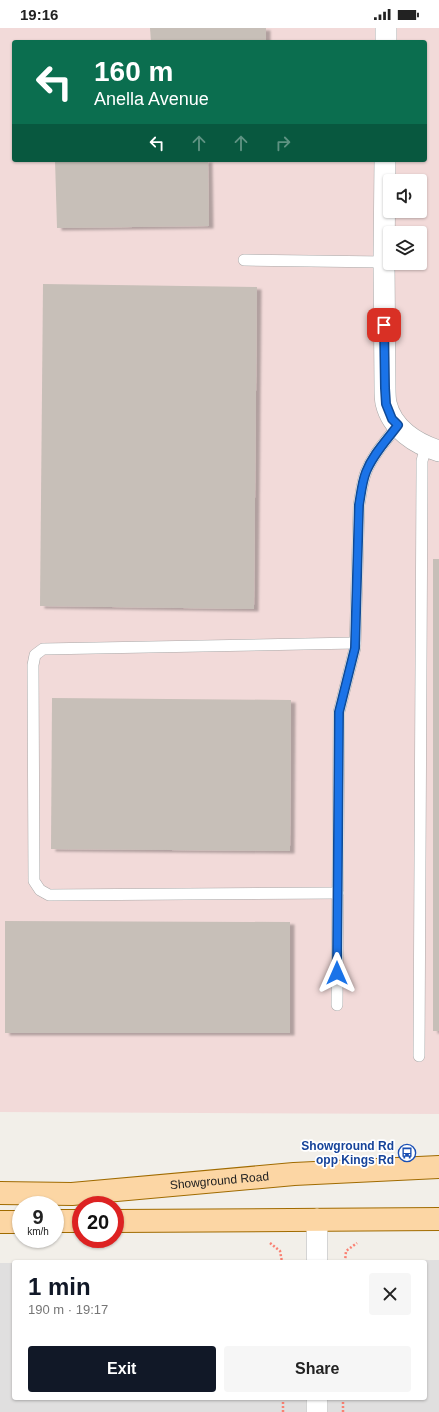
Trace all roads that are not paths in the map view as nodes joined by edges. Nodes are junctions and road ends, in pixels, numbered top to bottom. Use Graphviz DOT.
graph roads {
  1 [pos="386,28"];
  2 [pos="386,40"];
  3 [pos="385,162"];
  4 [pos="384,226"];
  5 [pos="244,260"];
  6 [pos="383,262"];
  7 [pos="384,270"];
  8 [pos="398,425"];
  9 [pos="433,449"];
  10 [pos="355,643"];
  11 [pos="338,893"];
  12 [pos="337,1005"];
  13 [pos="419,1056"];
  14 [pos="439,1167"];
  15 [pos="0,1193"];
  16 [pos="316,1219"];
  17 [pos="439,1219"];
  18 [pos="124,1221"];
  19 [pos="0,1222"];
  20 [pos="12,1222"];
  21 [pos="316,1260"];
  22 [pos="316,1400"];
  23 [pos="316,1412"];
  1 -- 2 [label="street"];
  3 -- 4 [label="street"];
  5 -- 6 [label="lane"];
  7 -- 8 [label="street"];
  8 -- 9 [label="street"];
  8 -- 10 [label="lane"];
  9 -- 13 [label="lane"];
  10 -- 11 [label="lane"];
  10 -- 11 [label="lane"];
  11 -- 12 [label="lane"];
  14 -- 15 [label="main road, Showground Road"];
  16 -- 17 [label="main road"];
  16 -- 18 [label="main road"];
  16 -- 21 [label="street"];
  19 -- 20 [label="main road"];
  22 -- 23 [label="street"];
}
